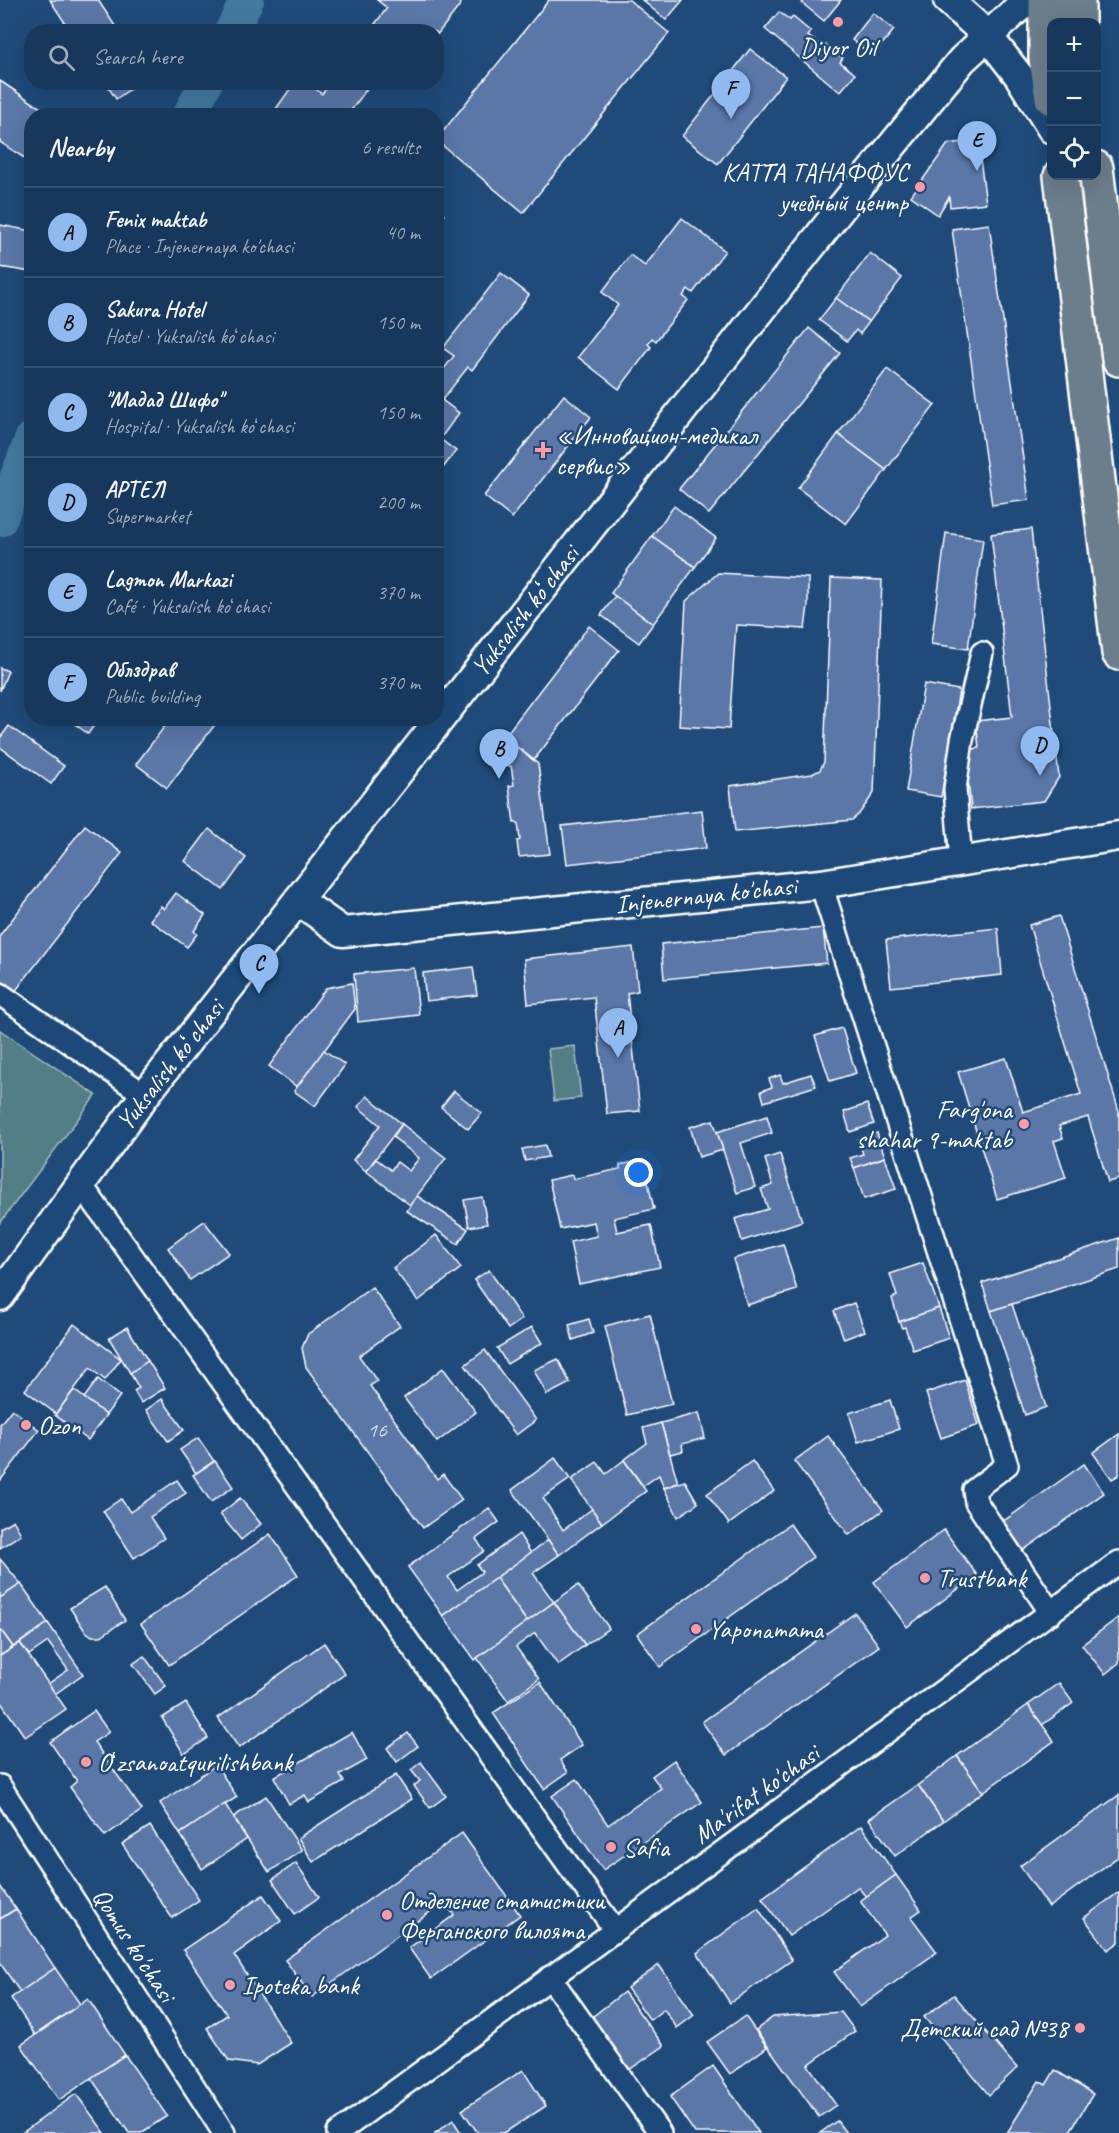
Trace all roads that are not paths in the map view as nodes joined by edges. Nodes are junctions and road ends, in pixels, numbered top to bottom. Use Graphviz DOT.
graph roads {
  1 [pos="948,0"];
  2 [pos="1027,0"];
  3 [pos="1046,0"];
  4 [pos="1078,0"];
  5 [pos="1078,18"];
  6 [pos="987,35"];
  7 [pos="1048,72"];
  8 [pos="1050,126"];
  9 [pos="1061,180"];
  10 [pos="1097,180"];
  11 [pos="1119,359"];
  12 [pos="982,653"];
  13 [pos="1119,653"];
  14 [pos="444,712"];
  15 [pos="433,726"];
  16 [pos="1119,836"];
  17 [pos="961,862"];
  18 [pos="821,884"];
  19 [pos="299,901"];
  20 [pos="0,994"];
  21 [pos="145,1095"];
  22 [pos="80,1182"];
  23 [pos="0,1296"];
  24 [pos="1119,1562"];
  25 [pos="1051,1613"];
  26 [pos="0,1786"];
  27 [pos="615,1929"];
  28 [pos="550,1977"];
  29 [pos="224,2133"];
  30 [pos="338,2133"];
  31 [pos="660,2133"];
  1 -- 6 [label="main road"];
  2 -- 6 [label="main road, Yuksalish koʻchasi"];
  3 -- 7 [label="main road"];
  4 -- 5 [label="main road"];
  6 -- 8 [label="main road"];
  6 -- 14 [label="main road, Yuksalish koʻchasi"];
  9 -- 13 [label="main road"];
  10 -- 11 [label="main road"];
  12 -- 17 [label="street"];
  15 -- 19 [label="main road, Yuksalish koʻchasi"];
  16 -- 17 [label="main road, Injenernaya ko'chasi"];
  17 -- 18 [label="main road, Injenernaya ko'chasi"];
  18 -- 19 [label="main road, Injenernaya ko'chasi"];
  18 -- 25 [label="street"];
  19 -- 21 [label="main road, Yuksalish koʻchasi"];
  20 -- 21 [label="street"];
  21 -- 22 [label="main road, Yuksalish koʻchasi"];
  22 -- 23 [label="main road, Yuksalish koʻchasi"];
  22 -- 27 [label="street"];
  24 -- 25 [label="street, Ma'rifat ko'chasi"];
  25 -- 27 [label="street, Ma'rifat ko'chasi"];
  26 -- 29 [label="street, Qomus ko'chasi"];
  27 -- 28 [label="street, Ma'rifat ko'chasi"];
  28 -- 30 [label="street, Ma'rifat ko'chasi"];
  28 -- 31 [label="street"];
}
